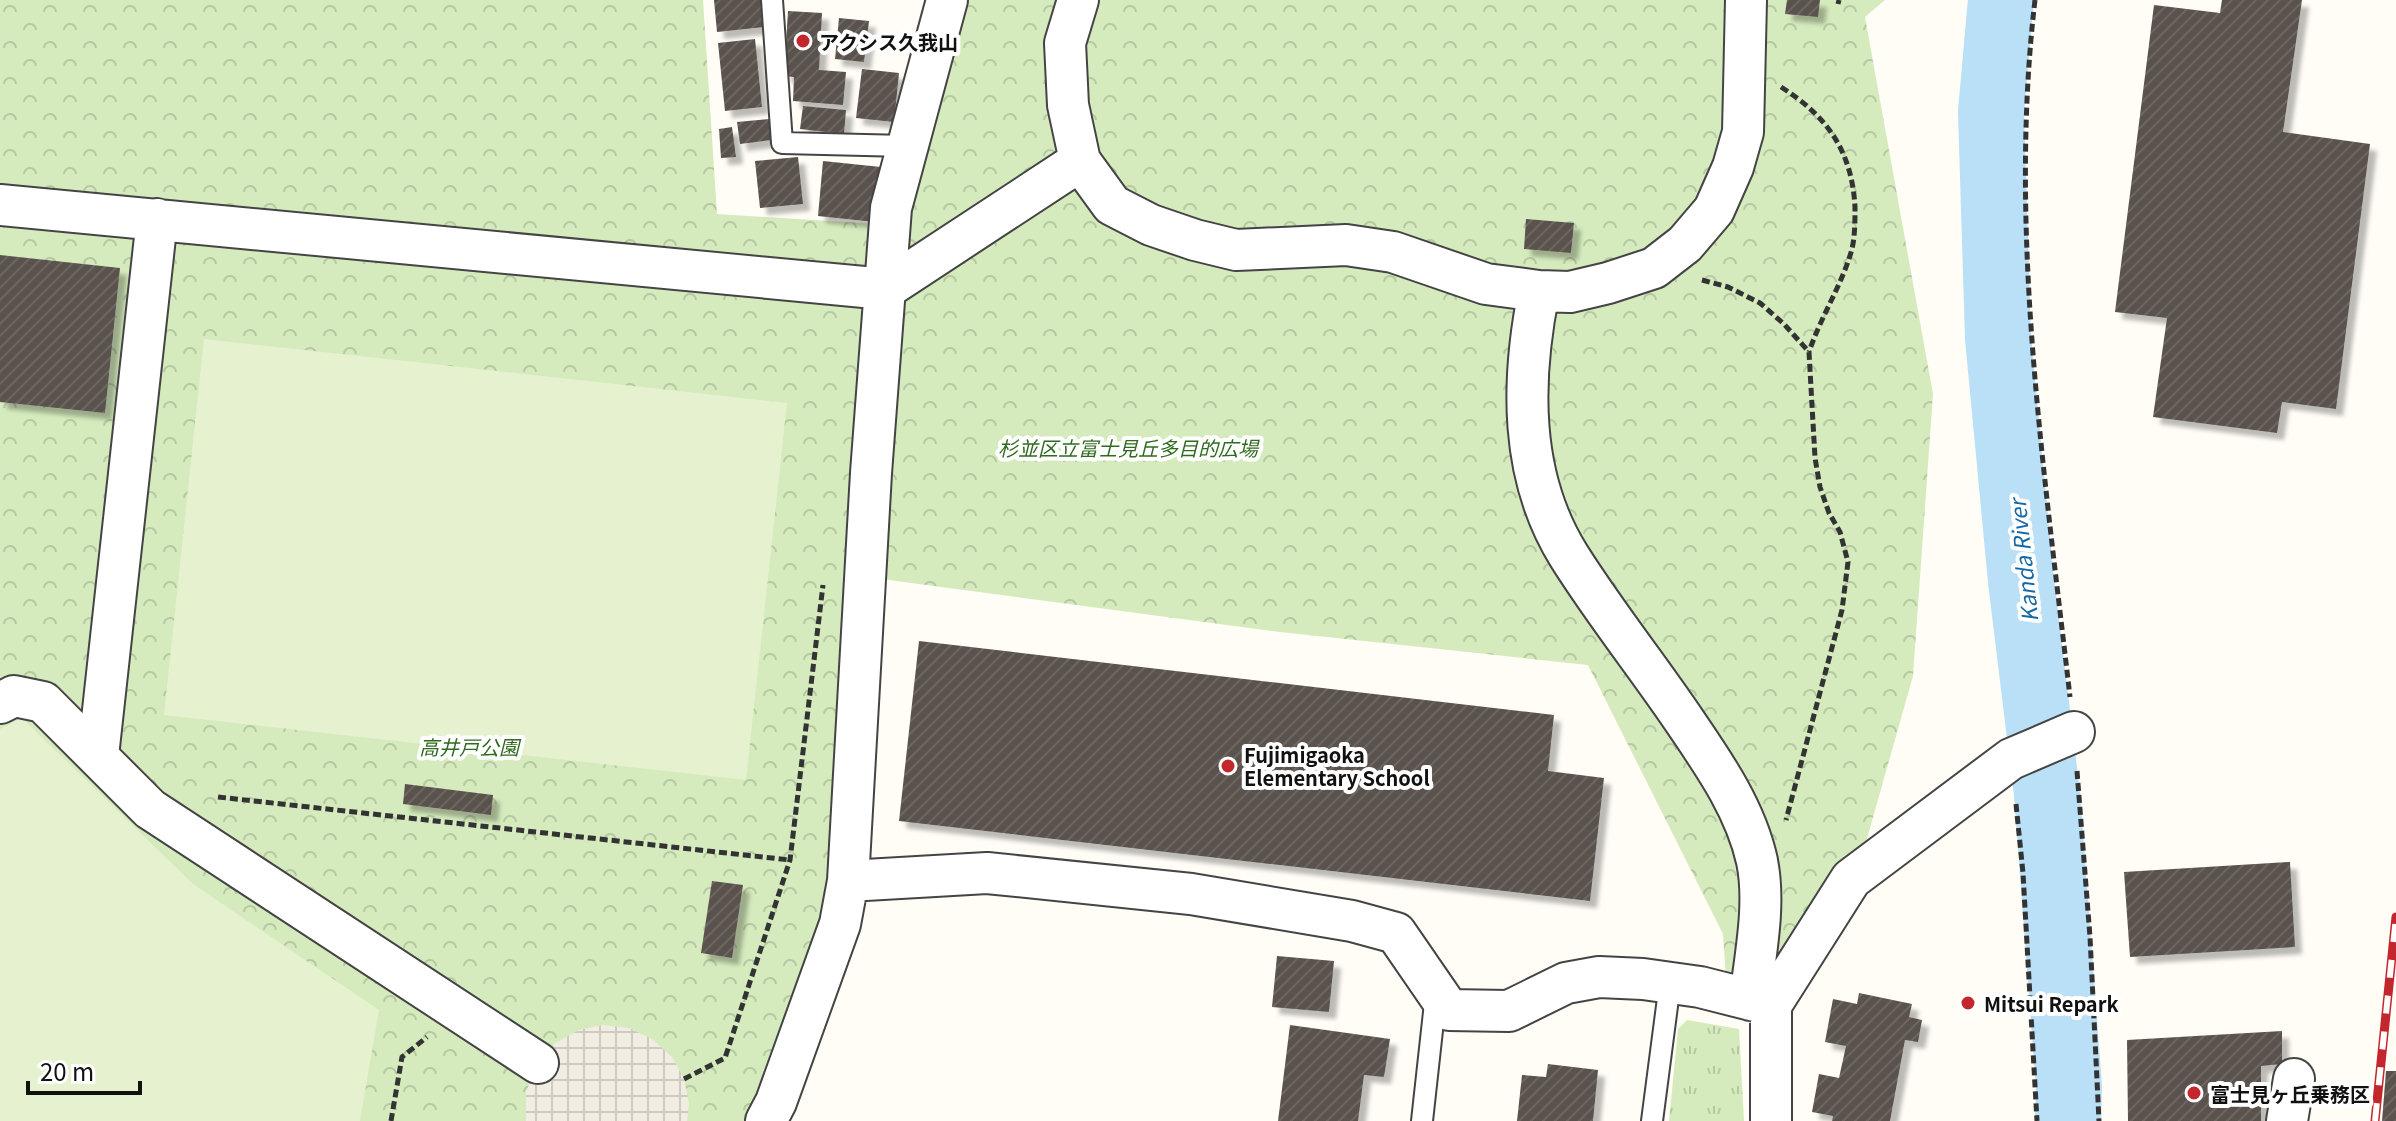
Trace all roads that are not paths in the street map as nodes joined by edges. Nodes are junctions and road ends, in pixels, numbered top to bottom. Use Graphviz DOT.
graph roads {
  1 [pos="772,0"];
  2 [pos="947,0"];
  3 [pos="1078,0"];
  4 [pos="1746,0"];
  5 [pos="906,146"];
  6 [pos="1080,161"];
  7 [pos="0,205"];
  8 [pos="157,219"];
  9 [pos="885,289"];
  10 [pos="1539,291"];
  11 [pos="0,703"];
  12 [pos="2074,734"];
  13 [pos="98,756"];
  14 [pos="848,881"];
  15 [pos="1670,983"];
  16 [pos="1436,991"];
  17 [pos="1760,1003"];
  18 [pos="538,1063"];
  19 [pos="2294,1079"];
  20 [pos="766,1121"];
  21 [pos="1422,1121"];
  22 [pos="1652,1121"];
  23 [pos="1771,1121"];
  24 [pos="2287,1121"];
  1 -- 5 [label="lane"];
  2 -- 5 [label="street"];
  3 -- 6 [label="street"];
  4 -- 10 [label="street"];
  5 -- 9 [label="street"];
  6 -- 9 [label="street"];
  6 -- 10 [label="street"];
  7 -- 8 [label="street"];
  8 -- 9 [label="street"];
  8 -- 13 [label="street"];
  9 -- 14 [label="street"];
  10 -- 17 [label="street"];
  11 -- 13 [label="street"];
  12 -- 17 [label="street"];
  13 -- 18 [label="street"];
  14 -- 16 [label="street"];
  14 -- 20 [label="street"];
  15 -- 16 [label="street"];
  15 -- 17 [label="street"];
  15 -- 22 [label="lane"];
  16 -- 21 [label="lane"];
  17 -- 23 [label="street"];
  19 -- 24 [label="street"];
}
